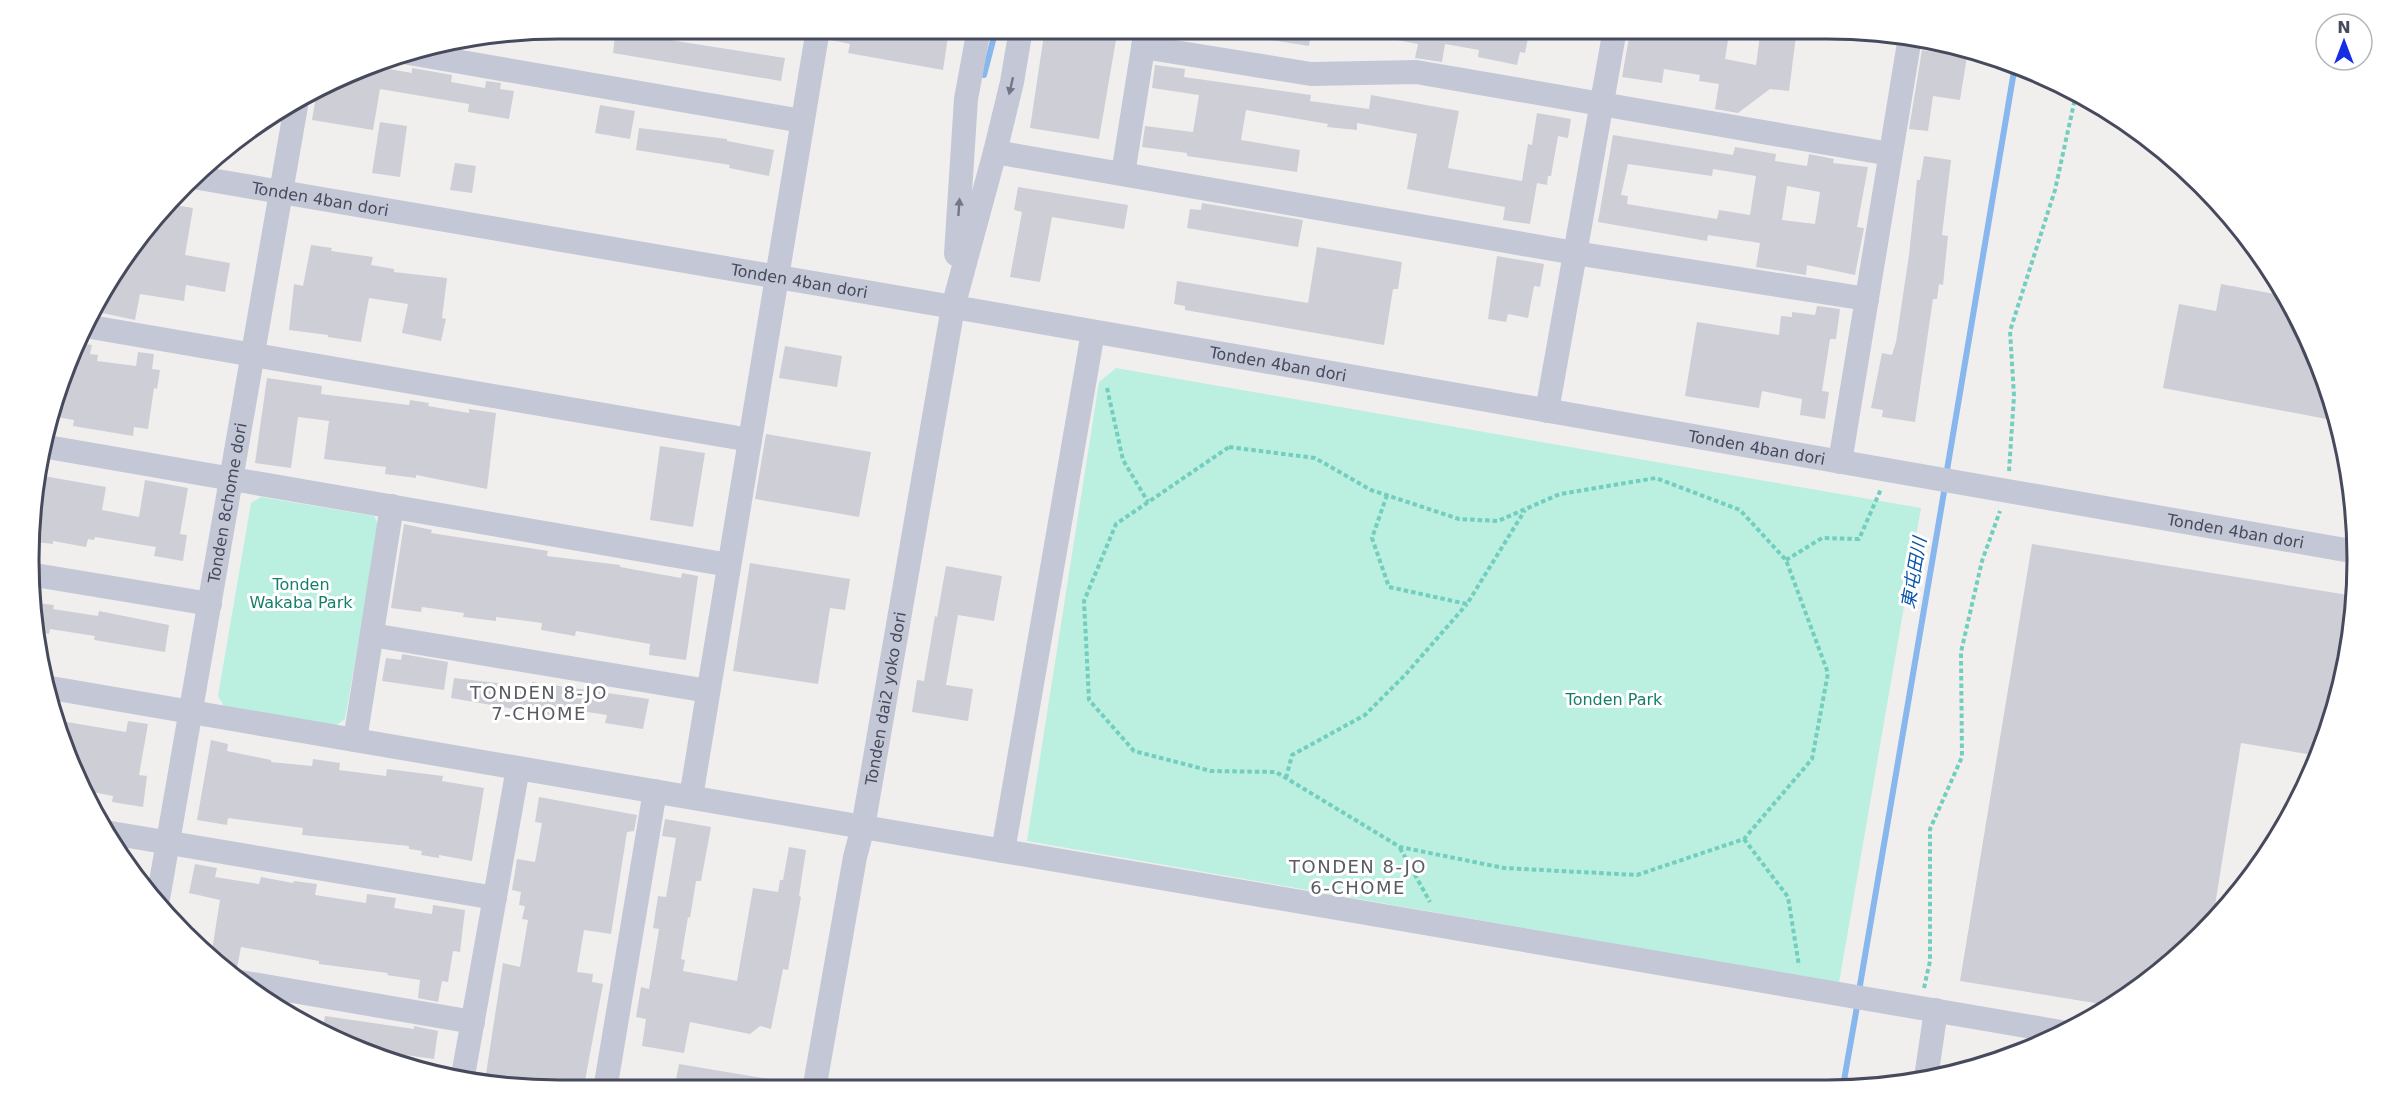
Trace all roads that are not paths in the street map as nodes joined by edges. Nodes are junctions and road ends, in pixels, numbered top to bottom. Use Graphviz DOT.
graph roads {
  1 [pos="816,39"];
  2 [pos="977,39"];
  3 [pos="1019,39"];
  4 [pos="1144,39"];
  5 [pos="1149,39"];
  6 [pos="1613,39"];
  7 [pos="1909,46"];
  8 [pos="428,56"];
  9 [pos="1601,105"];
  10 [pos="295,111"];
  11 [pos="802,120"];
  12 [pos="995,152"];
  13 [pos="1890,154"];
  14 [pos="1123,174"];
  15 [pos="204,179"];
  16 [pos="282,192"];
  17 [pos="1575,253"];
  18 [pos="777,277"];
  19 [pos="1866,300"];
  20 [pos="953,307"];
  21 [pos="94,328"];
  22 [pos="1093,332"];
  23 [pos="253,355"];
  24 [pos="1547,411"];
  25 [pos="750,440"];
  26 [pos="52,448"];
  27 [pos="1840,462"];
  28 [pos="232,478"];
  29 [pos="392,506"];
  30 [pos="2347,550"];
  31 [pos="729,565"];
  32 [pos="39,575"];
  33 [pos="210,604"];
  34 [pos="372,635"];
  35 [pos="56,689"];
  36 [pos="708,691"];
  37 [pos="191,712"];
  38 [pos="355,740"];
  39 [pos="518,768"];
  40 [pos="655,791"];
  41 [pos="691,797"];
  42 [pos="863,827"];
  43 [pos="118,834"];
  44 [pos="168,843"];
  45 [pos="1003,851"];
  46 [pos="159,892"];
  47 [pos="495,898"];
  48 [pos="261,985"];
  49 [pos="1930,1001"];
  50 [pos="473,1022"];
  51 [pos="2050,1029"];
  52 [pos="1926,1070"];
  53 [pos="464,1071"];
  54 [pos="607,1080"];
  55 [pos="816,1080"];
  1 -- 11 [label="street"];
  20 -- 2 [label="street, one-way"];
  3 -- 12 [label="street, one-way"];
  4 -- 14 [label="street"];
  5 -- 9 [label="street"];
  6 -- 9 [label="street"];
  7 -- 13 [label="street"];
  8 -- 11 [label="street"];
  9 -- 13 [label="street"];
  9 -- 17 [label="street"];
  10 -- 16 [label="street, Tonden 8chome dori"];
  11 -- 18 [label="street"];
  12 -- 14 [label="street"];
  12 -- 20 [label="street"];
  13 -- 19 [label="street"];
  14 -- 17 [label="street"];
  15 -- 16 [label="street, Tonden 4ban dori"];
  16 -- 18 [label="street, Tonden 4ban dori"];
  16 -- 23 [label="street, Tonden 8chome dori"];
  17 -- 19 [label="street"];
  17 -- 24 [label="street"];
  18 -- 20 [label="street, Tonden 4ban dori"];
  18 -- 25 [label="street"];
  19 -- 27 [label="street"];
  20 -- 22 [label="street, Tonden 4ban dori"];
  20 -- 42 [label="street, Tonden dai2 yoko dori"];
  21 -- 23 [label="street"];
  22 -- 24 [label="street, Tonden 4ban dori"];
  22 -- 45 [label="street"];
  23 -- 25 [label="street"];
  23 -- 28 [label="street, Tonden 8chome dori"];
  24 -- 27 [label="street, Tonden 4ban dori"];
  25 -- 31 [label="street"];
  26 -- 28 [label="street"];
  27 -- 30 [label="street, Tonden 4ban dori"];
  28 -- 29 [label="street"];
  28 -- 33 [label="street, Tonden 8chome dori"];
  29 -- 31 [label="street"];
  29 -- 34 [label="street"];
  31 -- 36 [label="street"];
  32 -- 33 [label="street"];
  33 -- 37 [label="street, Tonden 8chome dori"];
  34 -- 36 [label="street"];
  34 -- 38 [label="street"];
  35 -- 37 [label="street"];
  36 -- 41 [label="street"];
  37 -- 38 [label="street"];
  37 -- 44 [label="street, Tonden 8chome dori"];
  38 -- 39 [label="street"];
  39 -- 40 [label="street"];
  39 -- 47 [label="street"];
  40 -- 41 [label="street"];
  40 -- 54 [label="street"];
  41 -- 42 [label="street"];
  42 -- 45 [label="street"];
  42 -- 55 [label="street, Tonden dai2 yoko dori"];
  43 -- 44 [label="street"];
  44 -- 46 [label="street, Tonden 8chome dori"];
  44 -- 47 [label="street"];
  45 -- 49 [label="street"];
  47 -- 50 [label="street"];
  48 -- 50 [label="street"];
  49 -- 51 [label="street"];
  49 -- 52 [label="street"];
  50 -- 53 [label="street"];
}
